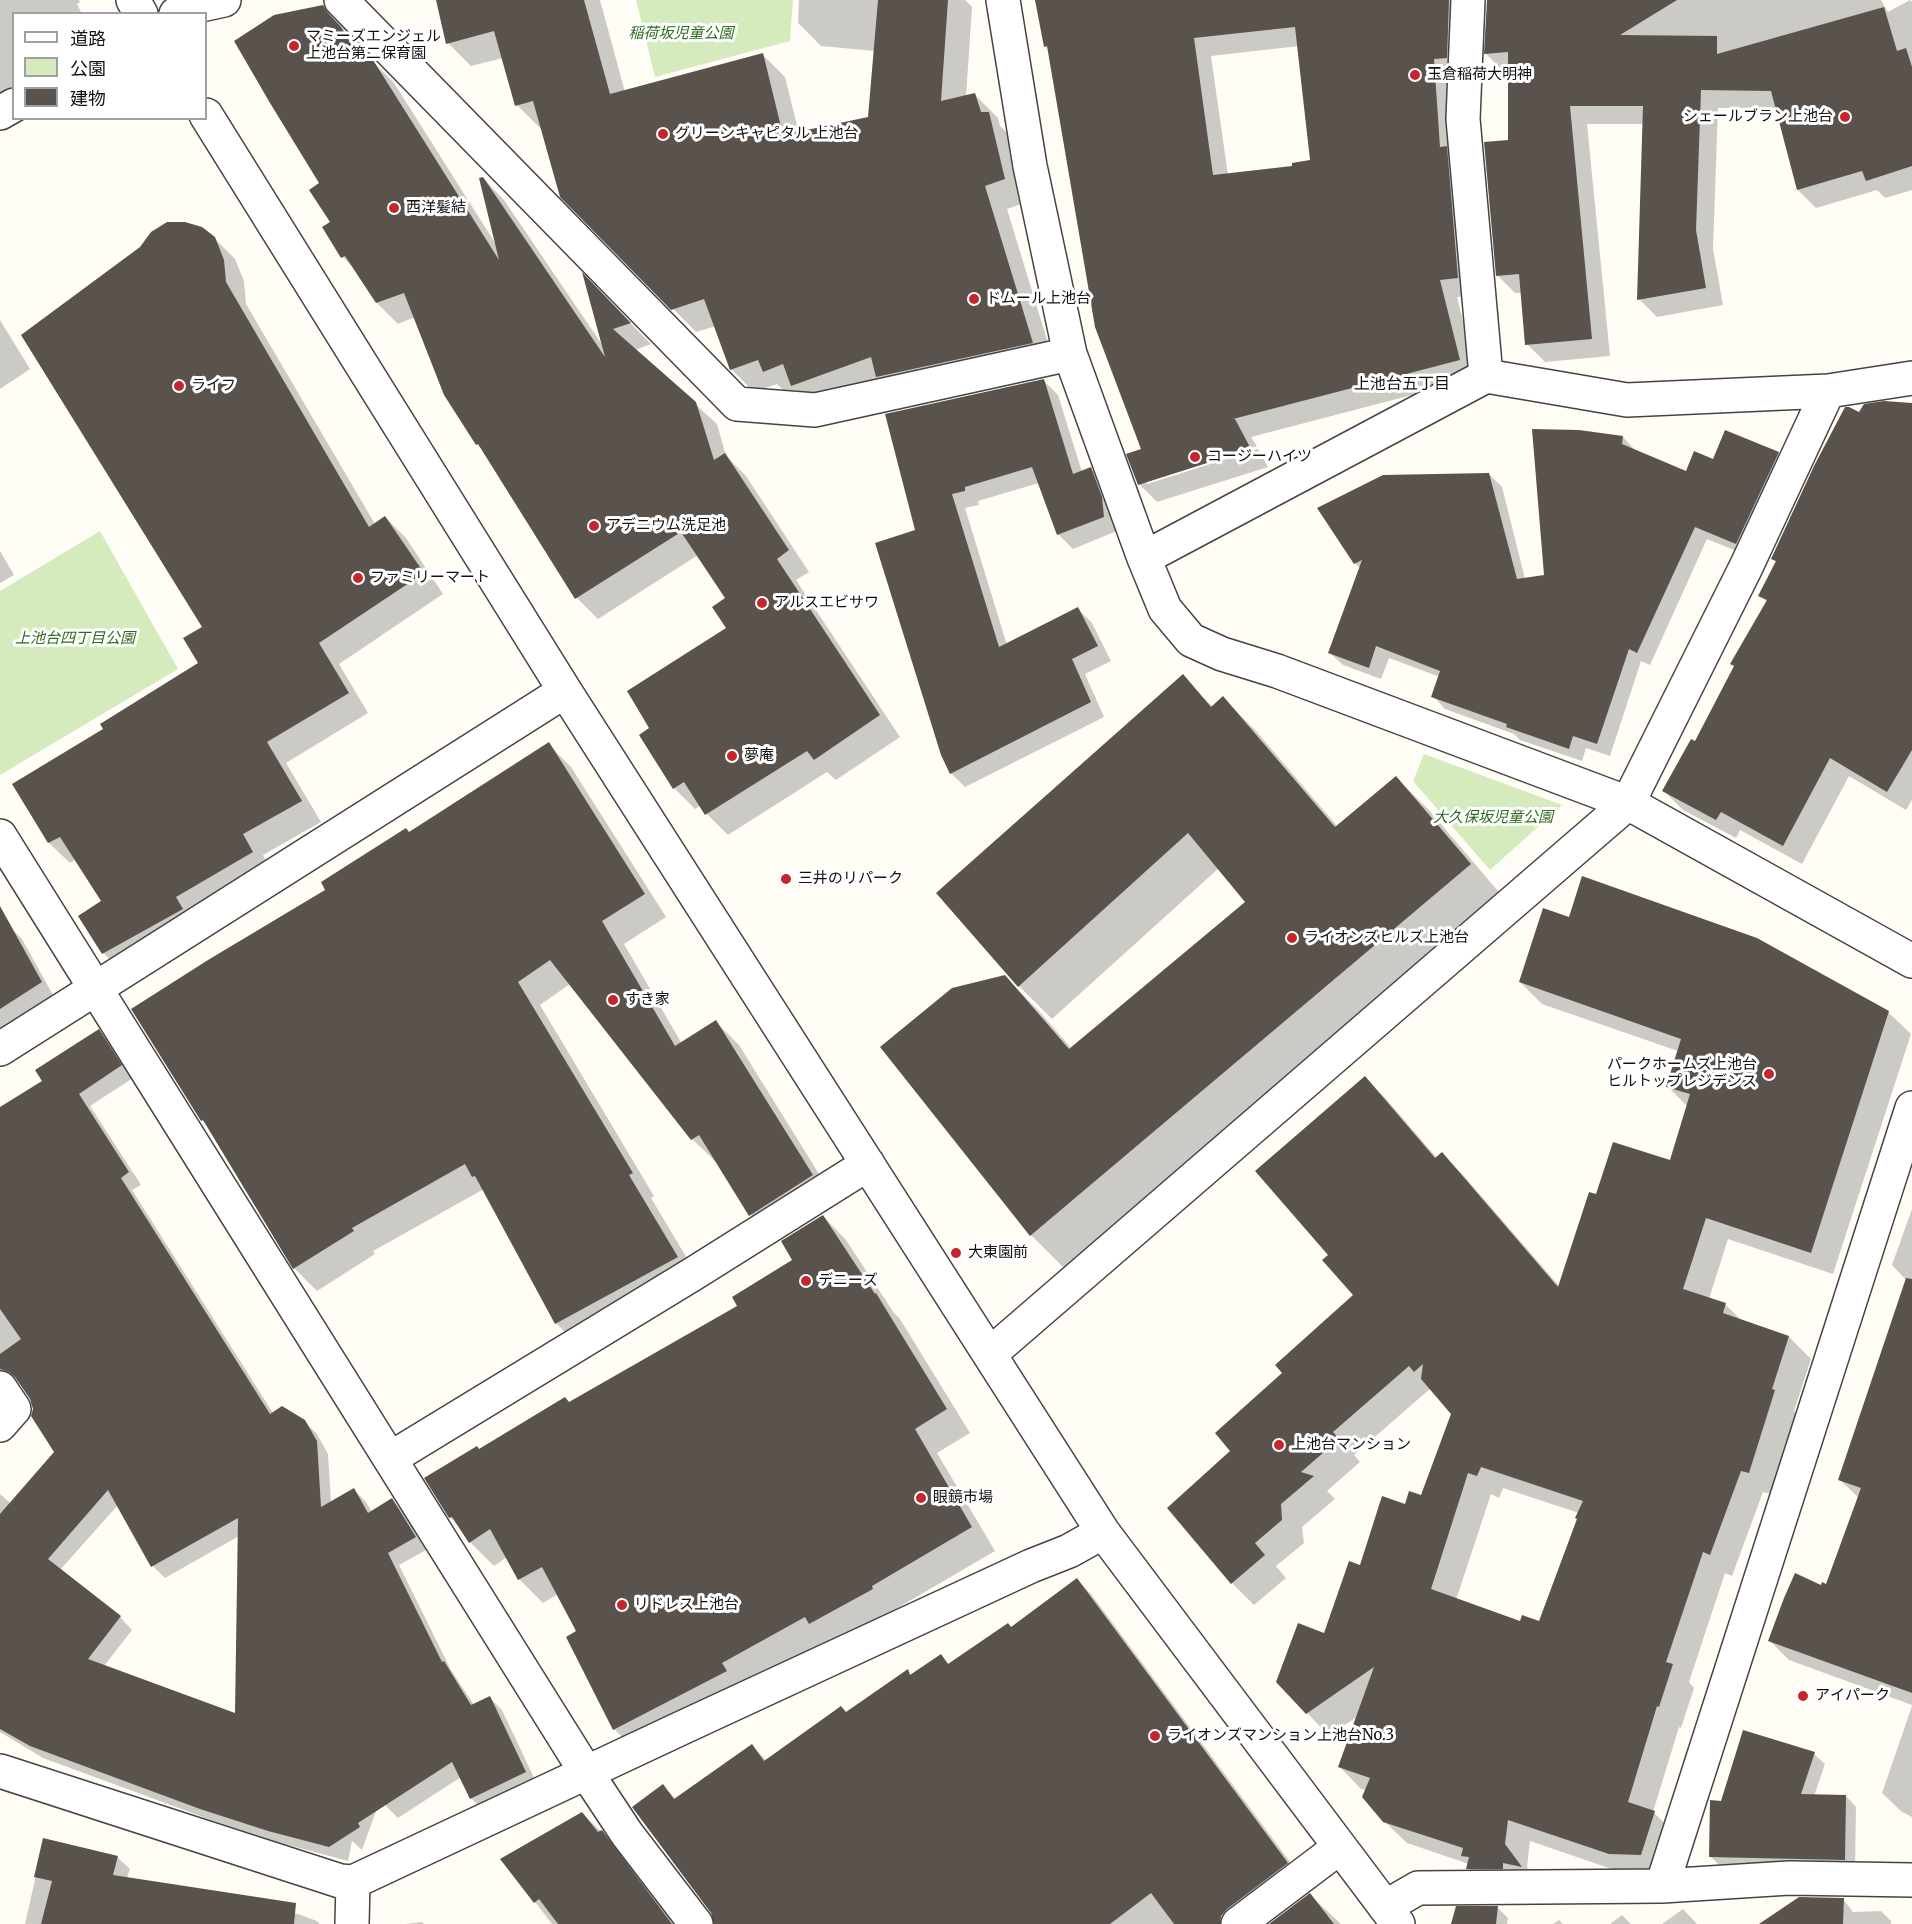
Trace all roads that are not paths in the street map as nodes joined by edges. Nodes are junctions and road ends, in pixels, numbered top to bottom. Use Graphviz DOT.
graph roads {
  1 [pos="224,0"];
  2 [pos="341,0"];
  3 [pos="1003,0"];
  4 [pos="1468,0"];
  5 [pos="180,12"];
  6 [pos="207,117"];
  7 [pos="1070,354"];
  8 [pos="1486,376"];
  9 [pos="1912,378"];
  10 [pos="1827,392"];
  11 [pos="1144,558"];
  12 [pos="565,691"];
  13 [pos="1628,803"];
  14 [pos="0,836"];
  15 [pos="1912,961"];
  16 [pos="96,988"];
  17 [pos="0,1049"];
  18 [pos="1912,1108"];
  19 [pos="868,1164"];
  20 [pos="990,1354"];
  21 [pos="0,1389"];
  22 [pos="0,1425"];
  23 [pos="391,1458"];
  24 [pos="1103,1532"];
  25 [pos="0,1772"];
  26 [pos="586,1772"];
  27 [pos="1340,1847"];
  28 [pos="1912,1880"];
  29 [pos="353,1882"];
  30 [pos="1662,1886"];
  31 [pos="1391,1915"];
  32 [pos="352,1924"];
  33 [pos="696,1924"];
  34 [pos="1238,1924"];
  1 -- 5 [label="street"];
  2 -- 7 [label="street"];
  3 -- 7 [label="street"];
  4 -- 8 [label="street"];
  6 -- 12 [label="street"];
  7 -- 11 [label="street"];
  8 -- 10 [label="street"];
  8 -- 11 [label="street"];
  9 -- 10 [label="street"];
  10 -- 13 [label="street"];
  11 -- 13 [label="street"];
  12 -- 16 [label="street"];
  12 -- 19 [label="street"];
  13 -- 15 [label="street"];
  13 -- 20 [label="street"];
  14 -- 16 [label="street"];
  16 -- 17 [label="street"];
  16 -- 23 [label="street"];
  18 -- 30 [label="street"];
  19 -- 20 [label="street"];
  19 -- 23 [label="street"];
  20 -- 24 [label="street"];
  21 -- 22 [label="street"];
  23 -- 26 [label="street"];
  24 -- 26 [label="street"];
  24 -- 27 [label="street"];
  25 -- 29 [label="street"];
  26 -- 29 [label="street"];
  26 -- 33 [label="street"];
  27 -- 31 [label="street"];
  27 -- 34 [label="street"];
  28 -- 30 [label="street"];
  29 -- 32 [label="street"];
  30 -- 31 [label="street"];
}
